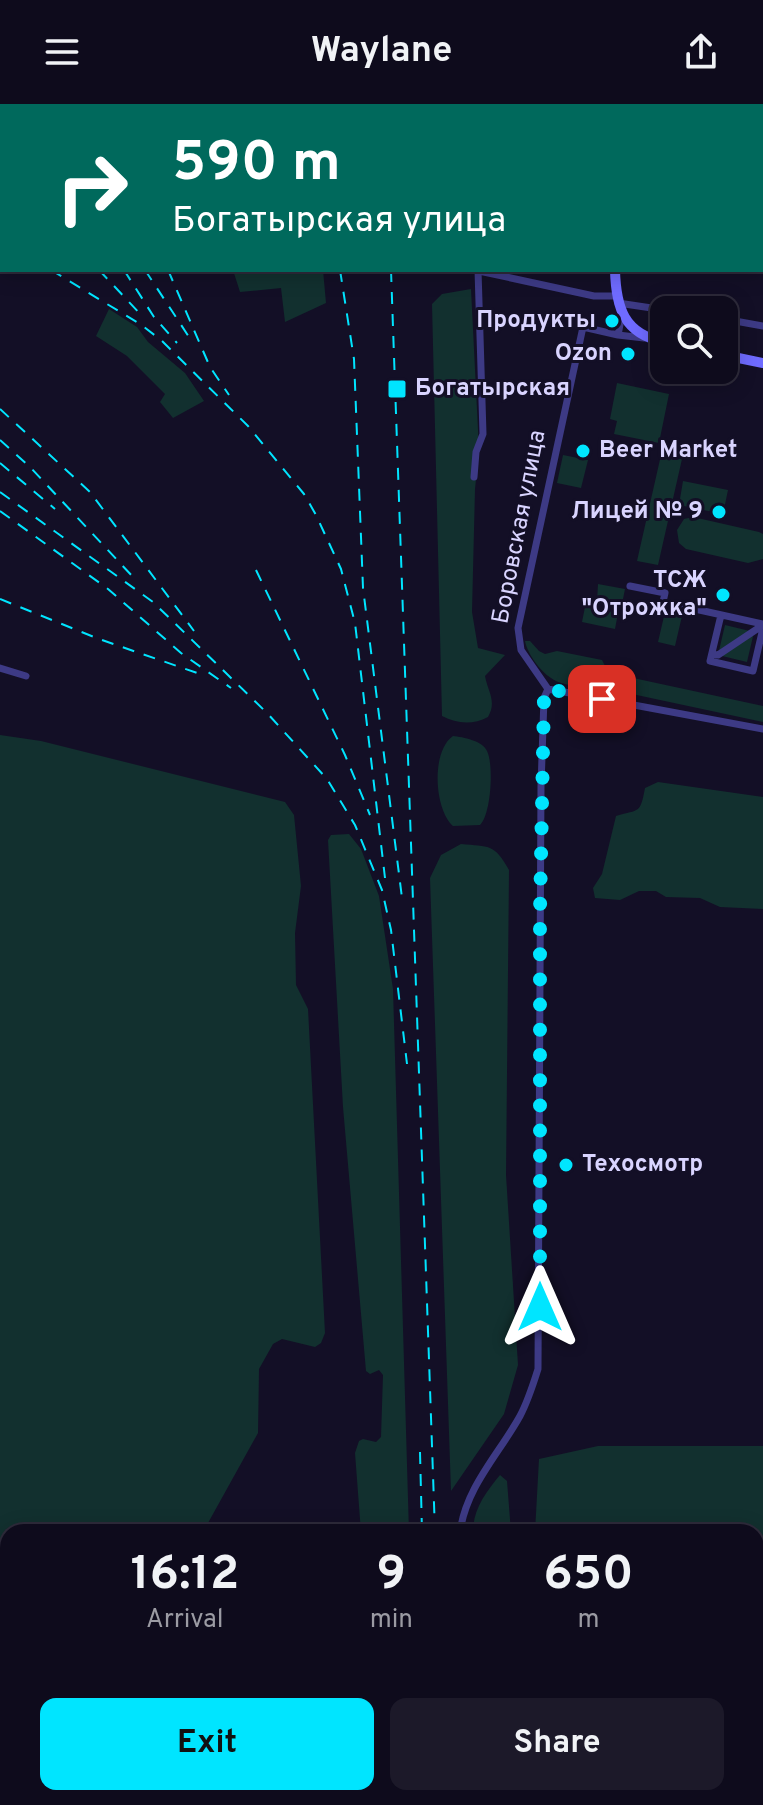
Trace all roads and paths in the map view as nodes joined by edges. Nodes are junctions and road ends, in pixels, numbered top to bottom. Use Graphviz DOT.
graph roads {
  1 [pos="479,272"];
  2 [pos="484,272"];
  3 [pos="615,272"];
  4 [pos="619,304"];
  5 [pos="650,308"];
  6 [pos="738,322"];
  7 [pos="763,326"];
  8 [pos="618,335"];
  9 [pos="646,338"];
  10 [pos="650,339"];
  11 [pos="738,358"];
  12 [pos="763,363"];
  13 [pos="474,477"];
  14 [pos="630,586"];
  15 [pos="721,615"];
  16 [pos="763,626"];
  17 [pos="712,654"];
  18 [pos="0,668"];
  19 [pos="26,676"];
  20 [pos="548,689"];
  21 [pos="763,729"];
  22 [pos="462,1524"];
  1 -- 13 [label="street"];
  2 -- 4 [label="street"];
  3 -- 4 [label="street"];
  4 -- 5 [label="street"];
  4 -- 8 [label="street"];
  4 -- 9 [label="street"];
  6 -- 7 [label="street"];
  8 -- 9 [label="street"];
  8 -- 20 [label="street, Боровская улица"];
  9 -- 10 [label="street"];
  11 -- 12 [label="street"];
  14 -- 15 [label="street"];
  15 -- 16 [label="street"];
  15 -- 17 [label="street"];
  16 -- 17 [label="street"];
  16 -- 17 [label="street"];
  18 -- 19 [label="street"];
  20 -- 21 [label="street"];
  20 -- 22 [label="street"];
}
